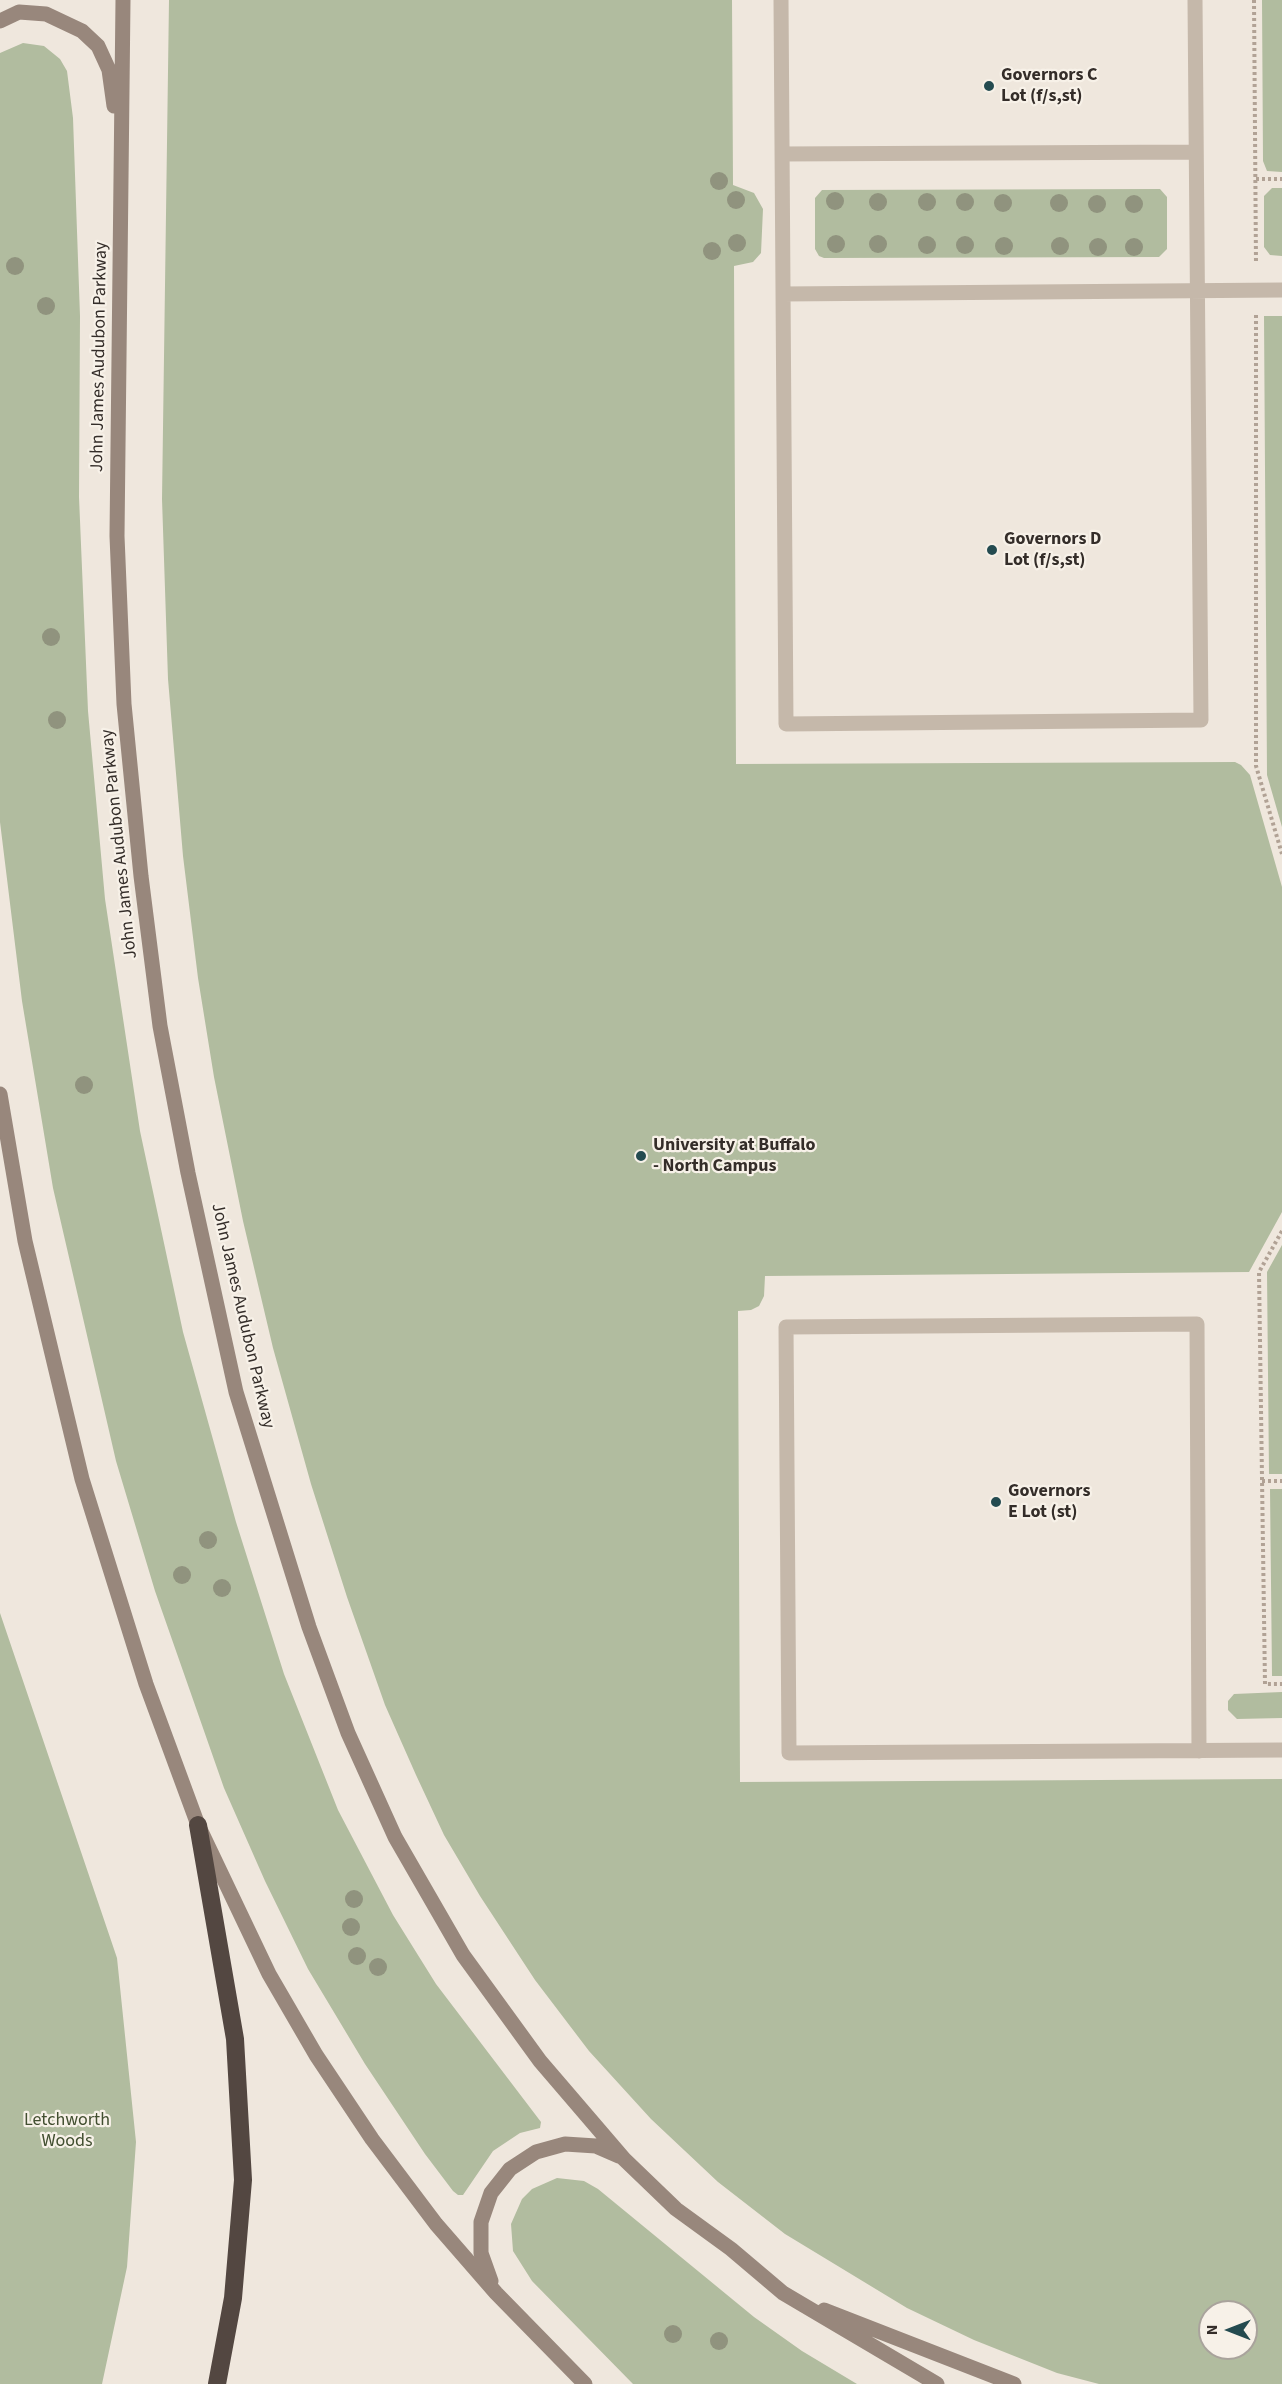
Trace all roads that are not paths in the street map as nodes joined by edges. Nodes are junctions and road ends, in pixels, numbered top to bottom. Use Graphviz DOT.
graph roads {
  1 [pos="123,0"];
  2 [pos="781,0"];
  3 [pos="1195,0"];
  4 [pos="0,21"];
  5 [pos="121,148"];
  6 [pos="1196,153"];
  7 [pos="782,154"];
  8 [pos="1282,290"];
  9 [pos="1197,291"];
  10 [pos="783,294"];
  11 [pos="0,1094"];
  12 [pos="1199,1750"];
  13 [pos="1282,1750"];
  14 [pos="198,1825"];
  15 [pos="624,2159"];
  16 [pos="496,2293"];
  17 [pos="783,2293"];
  18 [pos="217,2384"];
  19 [pos="585,2384"];
  20 [pos="937,2384"];
  21 [pos="1014,2384"];
  1 -- 5 [label="main road, John James Audubon Parkway"];
  2 -- 7 [label="lane"];
  3 -- 6 [label="lane"];
  4 -- 5 [label="main road"];
  5 -- 15 [label="main road, John James Audubon Parkway"];
  6 -- 7 [label="lane"];
  6 -- 9 [label="lane"];
  7 -- 10 [label="lane"];
  8 -- 9 [label="lane"];
  9 -- 10 [label="lane"];
  9 -- 10 [label="lane"];
  11 -- 14 [label="main road"];
  12 -- 12 [label="lane"];
  12 -- 13 [label="lane"];
  14 -- 16 [label="main road"];
  14 -- 18 [label="highway"];
  15 -- 16 [label="main road"];
  15 -- 17 [label="main road, John James Audubon Parkway"];
  16 -- 19 [label="main road"];
  17 -- 20 [label="main road, John James Audubon Parkway"];
  17 -- 21 [label="main road"];
}
